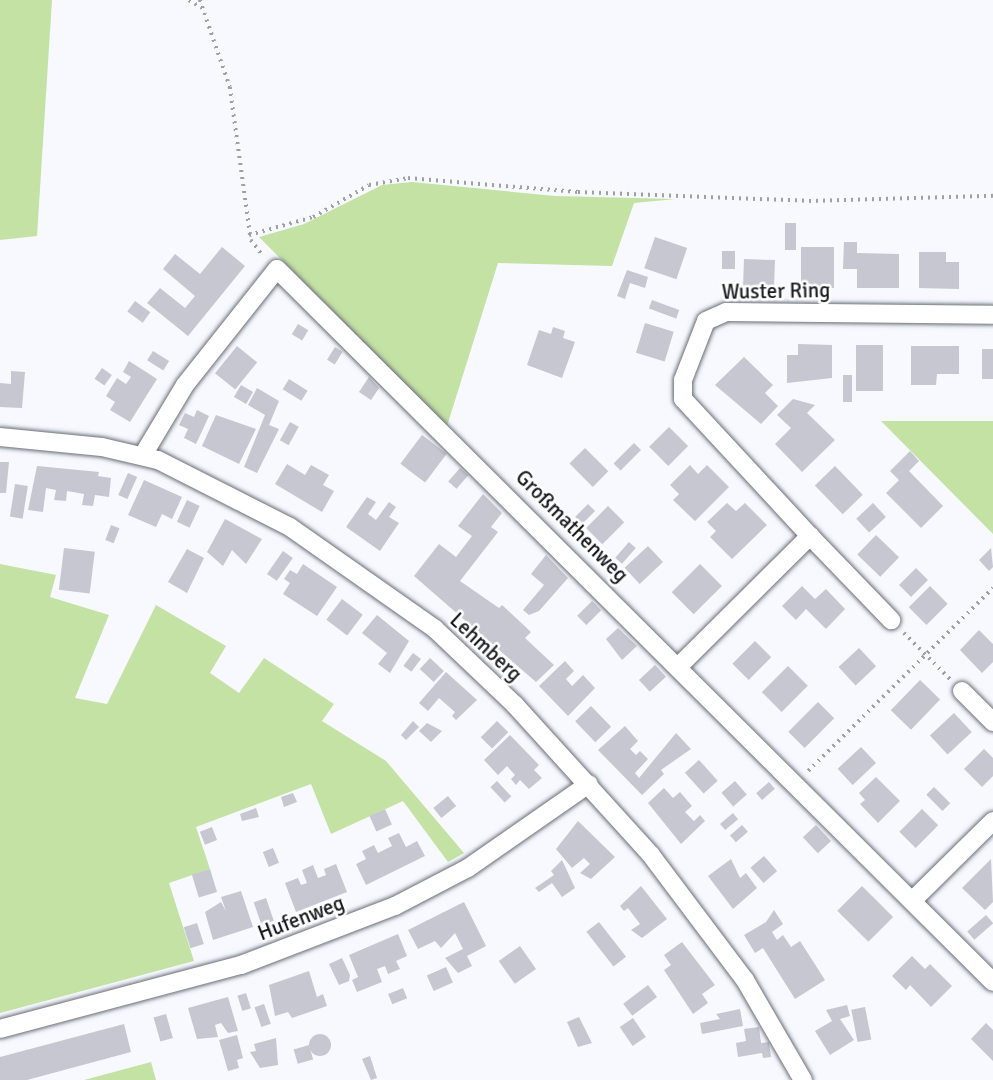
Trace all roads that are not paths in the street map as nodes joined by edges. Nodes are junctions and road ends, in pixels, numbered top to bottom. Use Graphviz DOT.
graph roads {
  1 [pos="993,315"];
  2 [pos="0,437"];
  3 [pos="142,455"];
  4 [pos="810,536"];
  5 [pos="891,620"];
  6 [pos="679,666"];
  7 [pos="962,691"];
  8 [pos="993,722"];
  9 [pos="589,784"];
  10 [pos="993,821"];
  11 [pos="912,901"];
  12 [pos="993,982"];
  13 [pos="0,1029"];
  14 [pos="803,1080"];
  1 -- 4 [label="street, Wuster Ring"];
  2 -- 3 [label="street, Lehmberg"];
  3 -- 6 [label="street, Großmathenweg"];
  3 -- 9 [label="street, Lehmberg"];
  4 -- 5 [label="street, Wuster Ring"];
  4 -- 6 [label="street"];
  6 -- 11 [label="street, Großmathenweg"];
  7 -- 8 [label="street"];
  9 -- 13 [label="street, Hufenweg"];
  9 -- 14 [label="street, Lehmberg"];
  10 -- 11 [label="street"];
  11 -- 12 [label="street, Großmathenweg"];
}
